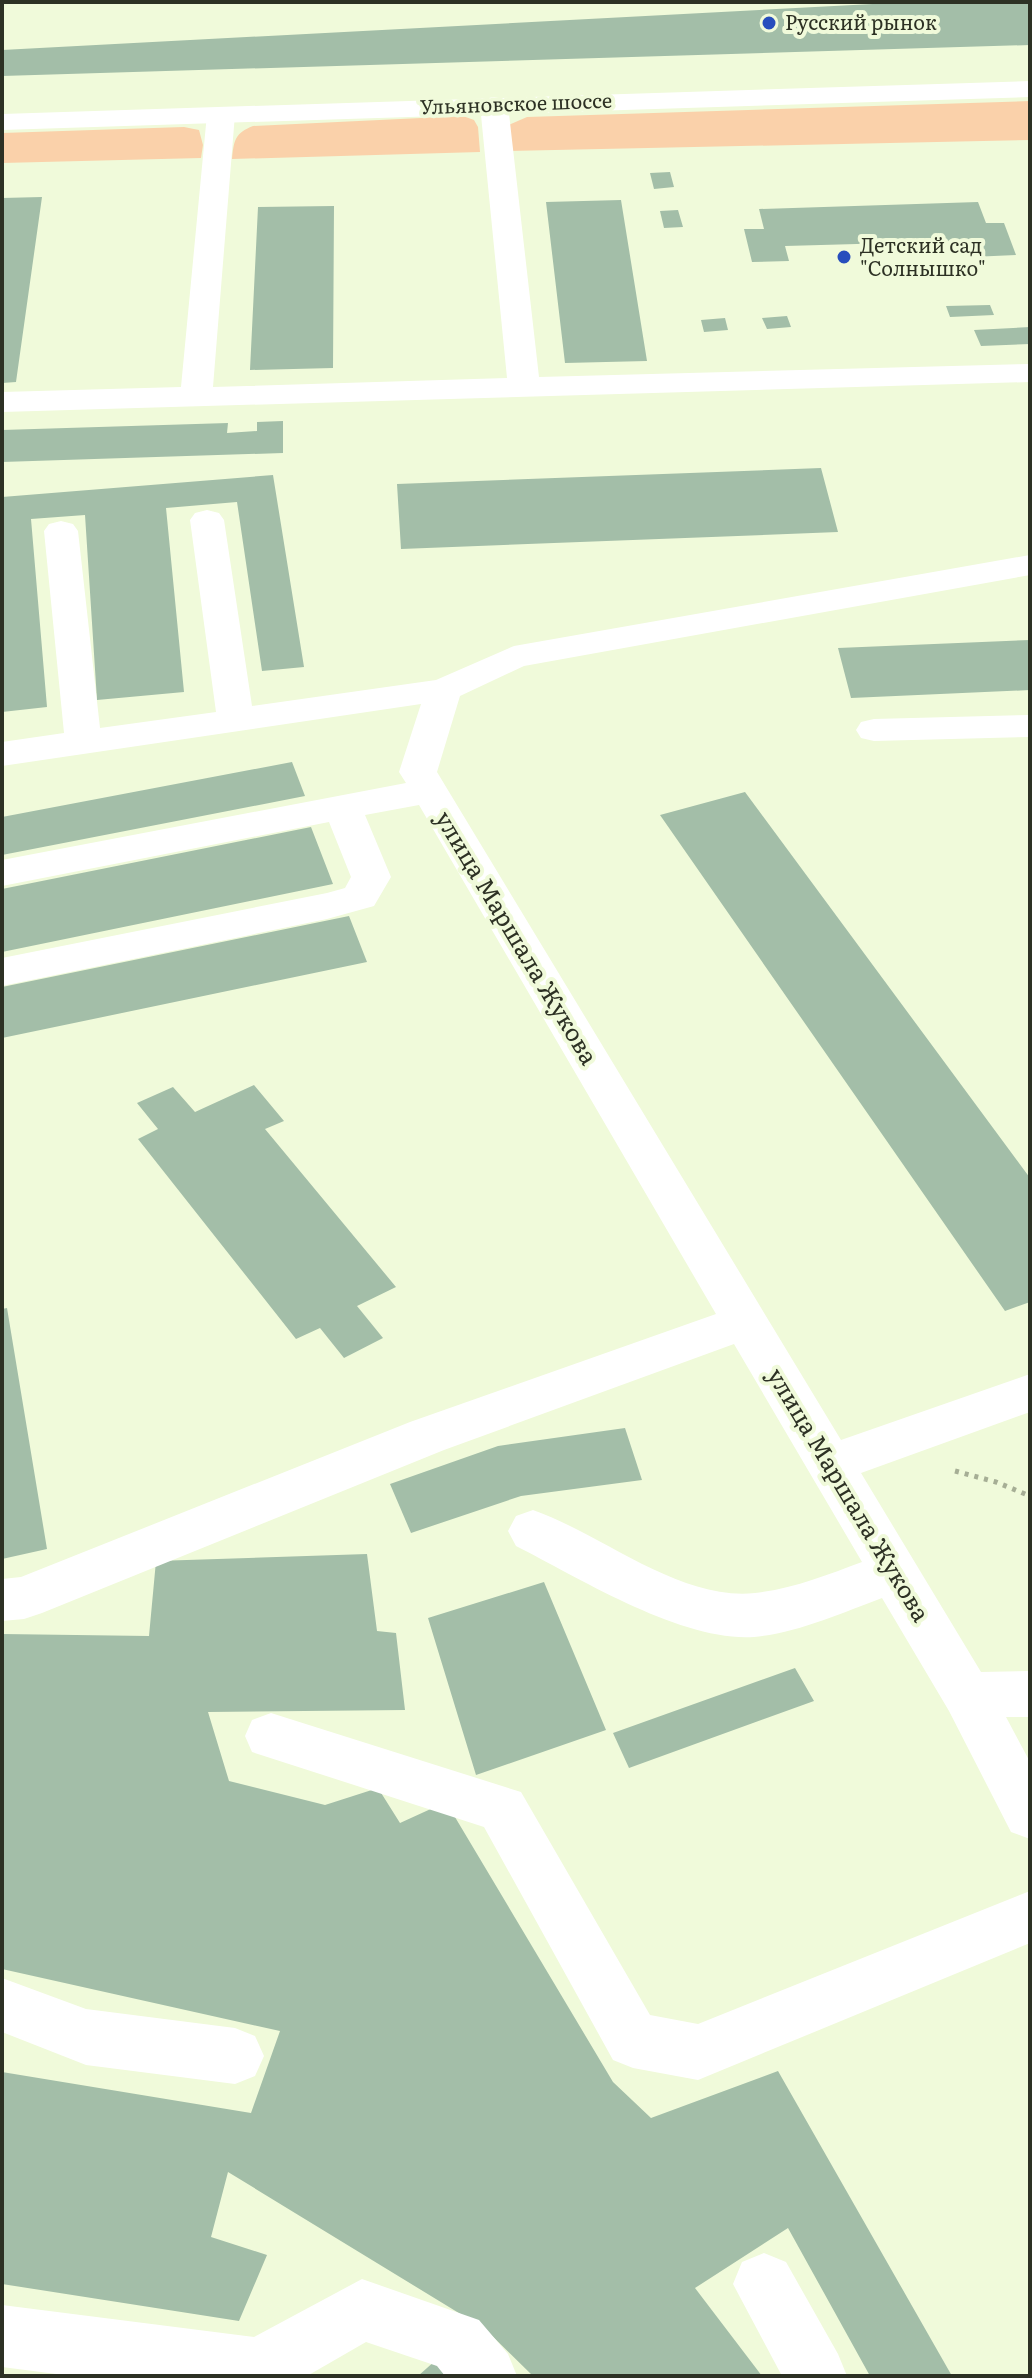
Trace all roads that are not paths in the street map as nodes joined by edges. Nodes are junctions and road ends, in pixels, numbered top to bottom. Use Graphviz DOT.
graph roads {
  1 [pos="1030,89"];
  2 [pos="494,105"];
  3 [pos="221,114"];
  4 [pos="2,122"];
  5 [pos="1030,373"];
  6 [pos="524,387"];
  7 [pos="196,395"];
  8 [pos="2,402"];
  9 [pos="207,520"];
  10 [pos="61,531"];
  11 [pos="1030,565"];
  12 [pos="444,690"];
  13 [pos="236,720"];
  14 [pos="1030,726"];
  15 [pos="874,730"];
  16 [pos="83,743"];
  17 [pos="2,754"];
  18 [pos="428,791"];
  19 [pos="342,807"];
  20 [pos="2,873"];
  21 [pos="2,972"];
  22 [pos="745,1322"];
  23 [pos="1030,1393"];
  24 [pos="829,1464"];
  25 [pos="533,1531"];
  26 [pos="893,1572"];
  27 [pos="2,1600"];
  28 [pos="1030,1694"];
  29 [pos="967,1695"];
  30 [pos="271,1736"];
  31 [pos="1030,1815"];
  32 [pos="1030,1917"];
  33 [pos="2,2005"];
  34 [pos="235,2056"];
  35 [pos="764,2284"];
  36 [pos="2,2336"];
  37 [pos="486,2376"];
  38 [pos="816,2376"];
  1 -- 2 [label="street, Ульяновское шоссе"];
  2 -- 3 [label="street, Ульяновское шоссе"];
  2 -- 6 [label="street"];
  3 -- 4 [label="street, Ульяновское шоссе"];
  3 -- 7 [label="street"];
  5 -- 6 [label="street"];
  6 -- 7 [label="street"];
  7 -- 8 [label="street"];
  9 -- 13 [label="street"];
  10 -- 16 [label="street"];
  11 -- 12 [label="street"];
  12 -- 13 [label="street"];
  12 -- 18 [label="street, улица Маршала Жукова"];
  13 -- 16 [label="street"];
  14 -- 15 [label="street"];
  16 -- 17 [label="street"];
  18 -- 19 [label="street"];
  18 -- 22 [label="street, улица Маршала Жукова"];
  19 -- 20 [label="street"];
  19 -- 21 [label="street"];
  22 -- 24 [label="street, улица Маршала Жукова"];
  22 -- 27 [label="street"];
  23 -- 24 [label="street"];
  24 -- 26 [label="street, улица Маршала Жукова"];
  25 -- 26 [label="street"];
  26 -- 29 [label="street, улица Маршала Жукова"];
  28 -- 29 [label="street"];
  29 -- 31 [label="street, улица Маршала Жукова"];
  30 -- 32 [label="street"];
  33 -- 34 [label="street"];
  35 -- 38 [label="street"];
  36 -- 37 [label="street"];
}
